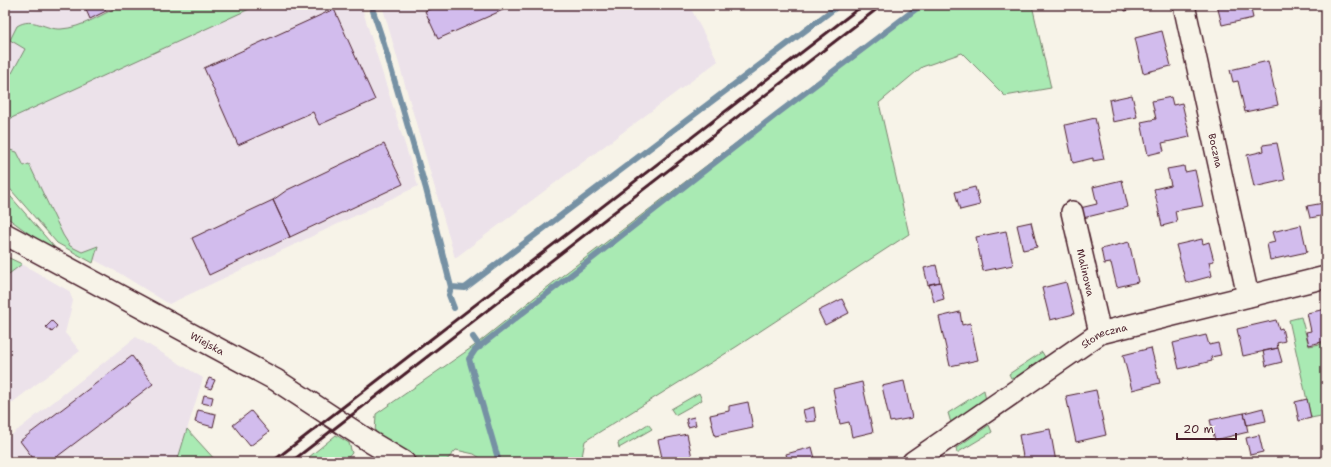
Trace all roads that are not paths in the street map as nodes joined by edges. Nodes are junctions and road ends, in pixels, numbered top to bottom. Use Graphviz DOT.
graph roads {
  1 [pos="1184,5"];
  2 [pos="1072,212"];
  3 [pos="5,234"];
  4 [pos="1326,277"];
  5 [pos="1248,296"];
  6 [pos="1100,333"];
  7 [pos="404,462"];
  8 [pos="912,462"];
  1 -- 5 [label="street, Boczna"];
  2 -- 6 [label="street, Malinowa"];
  3 -- 7 [label="street, Wiejska"];
  4 -- 5 [label="street, Słoneczna"];
  5 -- 6 [label="street, Słoneczna"];
  6 -- 8 [label="street, Słoneczna"];
}
